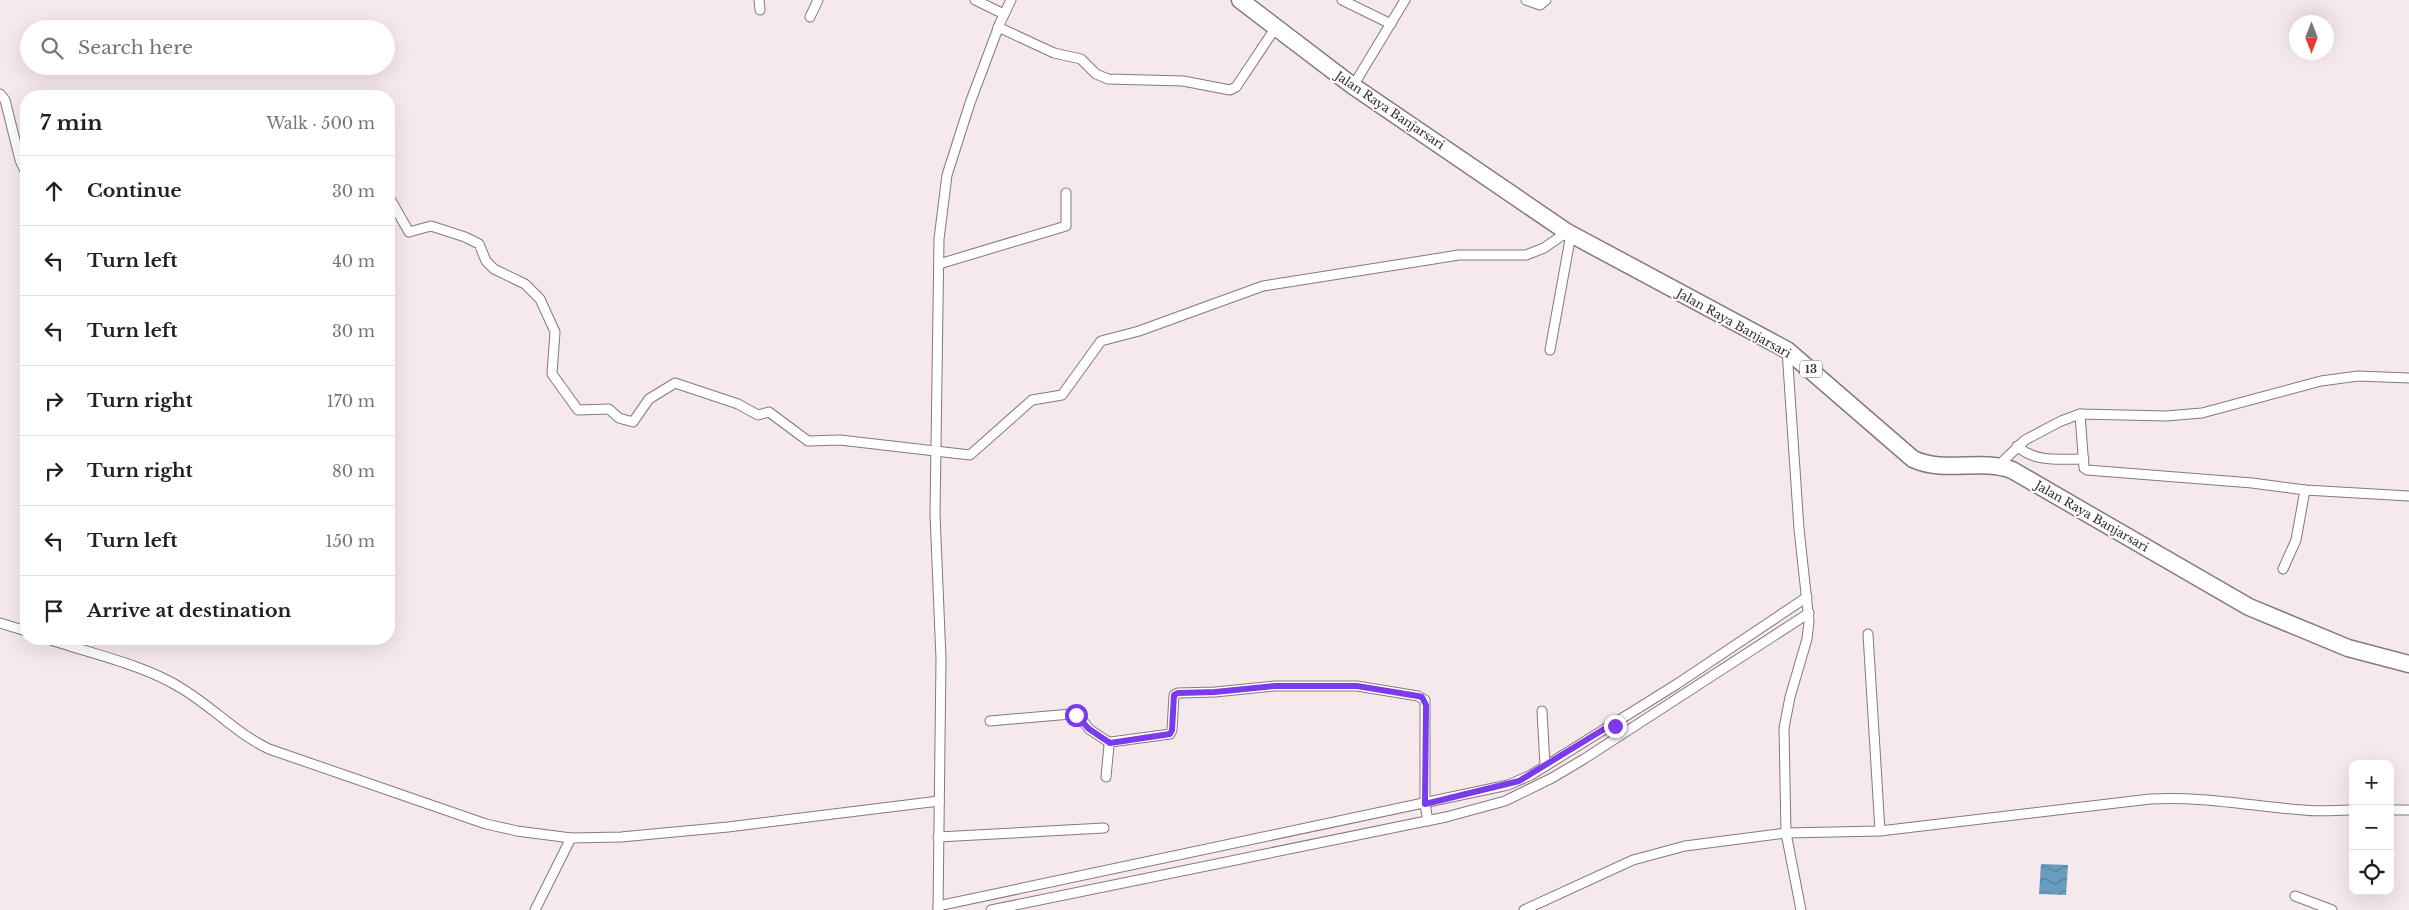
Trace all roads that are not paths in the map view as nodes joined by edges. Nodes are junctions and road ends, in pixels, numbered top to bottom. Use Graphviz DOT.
graph roads {
  1 [pos="759,0"];
  2 [pos="818,0"];
  3 [pos="975,0"];
  4 [pos="1011,0"];
  5 [pos="1240,0"];
  6 [pos="1342,0"];
  7 [pos="1406,0"];
  8 [pos="1526,0"];
  9 [pos="1546,0"];
  10 [pos="760,10"];
  11 [pos="1004,14"];
  12 [pos="810,17"];
  13 [pos="1391,24"];
  14 [pos="998,27"];
  15 [pos="1276,27"];
  16 [pos="1353,86"];
  17 [pos="0,94"];
  18 [pos="20,160"];
  19 [pos="1066,193"];
  20 [pos="395,208"];
  21 [pos="1569,233"];
  22 [pos="938,264"];
  23 [pos="1550,350"];
  24 [pos="1787,350"];
  25 [pos="2409,378"];
  26 [pos="2080,414"];
  27 [pos="2017,446"];
  28 [pos="937,452"];
  29 [pos="2084,463"];
  30 [pos="1999,465"];
  31 [pos="2305,490"];
  32 [pos="2409,496"];
  33 [pos="2283,569"];
  34 [pos="1808,606"];
  35 [pos="0,623"];
  36 [pos="20,629"];
  37 [pos="1868,634"];
  38 [pos="65,645"];
  39 [pos="2409,664"];
  40 [pos="1542,711"];
  41 [pos="990,721"];
  42 [pos="1617,729"];
  43 [pos="1110,743"];
  44 [pos="1545,766"];
  45 [pos="1106,777"];
  46 [pos="1534,781"];
  47 [pos="938,801"];
  48 [pos="1470,802"];
  49 [pos="2349,810"];
  50 [pos="2394,810"];
  51 [pos="2409,810"];
  52 [pos="1427,813"];
  53 [pos="1104,828"];
  54 [pos="1342,830"];
  55 [pos="1880,831"];
  56 [pos="1786,832"];
  57 [pos="938,837"];
  58 [pos="572,838"];
  59 [pos="1213,856"];
  60 [pos="1072,885"];
  61 [pos="2295,896"];
  62 [pos="938,908"];
  63 [pos="535,910"];
  64 [pos="991,910"];
  65 [pos="1524,910"];
  66 [pos="1801,910"];
  67 [pos="2332,910"];
  1 -- 10 [label="street"];
  2 -- 12 [label="street"];
  3 -- 11 [label="street"];
  4 -- 11 [label="street"];
  5 -- 15 [label="highway, Jalan Raya Banjarsari / 13"];
  6 -- 13 [label="street"];
  7 -- 13 [label="street"];
  8 -- 9 [label="street"];
  11 -- 14 [label="street"];
  13 -- 16 [label="street"];
  14 -- 15 [label="street"];
  14 -- 22 [label="street"];
  15 -- 16 [label="highway, Jalan Raya Banjarsari / 13"];
  16 -- 21 [label="highway, Jalan Raya Banjarsari / 13"];
  17 -- 18 [label="street"];
  19 -- 22 [label="street"];
  20 -- 28 [label="street"];
  21 -- 23 [label="street"];
  21 -- 24 [label="highway, Jalan Raya Banjarsari / 13"];
  21 -- 28 [label="street"];
  22 -- 28 [label="street"];
  24 -- 30 [label="highway, Jalan Raya Banjarsari / 13"];
  24 -- 34 [label="street"];
  25 -- 26 [label="street"];
  26 -- 27 [label="street"];
  26 -- 29 [label="street"];
  27 -- 29 [label="street"];
  27 -- 30 [label="street"];
  28 -- 47 [label="street"];
  29 -- 31 [label="street"];
  30 -- 39 [label="highway, Jalan Raya Banjarsari / 13"];
  31 -- 32 [label="street"];
  31 -- 33 [label="street"];
  34 -- 42 [label="street"];
  34 -- 42 [label="street"];
  34 -- 56 [label="street"];
  35 -- 36 [label="street"];
  37 -- 55 [label="street"];
  38 -- 58 [label="street"];
  40 -- 44 [label="street"];
  41 -- 43 [label="street"];
  42 -- 44 [label="street"];
  42 -- 46 [label="street"];
  43 -- 45 [label="street"];
  43 -- 52 [label="street"];
  44 -- 46 [label="street"];
  46 -- 48 [label="street"];
  46 -- 48 [label="street"];
  47 -- 57 [label="street"];
  47 -- 58 [label="street"];
  48 -- 52 [label="street"];
  48 -- 52 [label="street"];
  49 -- 55 [label="street"];
  50 -- 51 [label="street"];
  52 -- 54 [label="street"];
  52 -- 54 [label="street"];
  53 -- 57 [label="street"];
  54 -- 59 [label="street"];
  54 -- 59 [label="street"];
  55 -- 56 [label="street"];
  56 -- 65 [label="street"];
  56 -- 66 [label="street"];
  57 -- 62 [label="street"];
  58 -- 63 [label="street"];
  59 -- 60 [label="street"];
  59 -- 60 [label="street"];
  60 -- 62 [label="street"];
  60 -- 64 [label="street"];
  61 -- 67 [label="street"];
}
